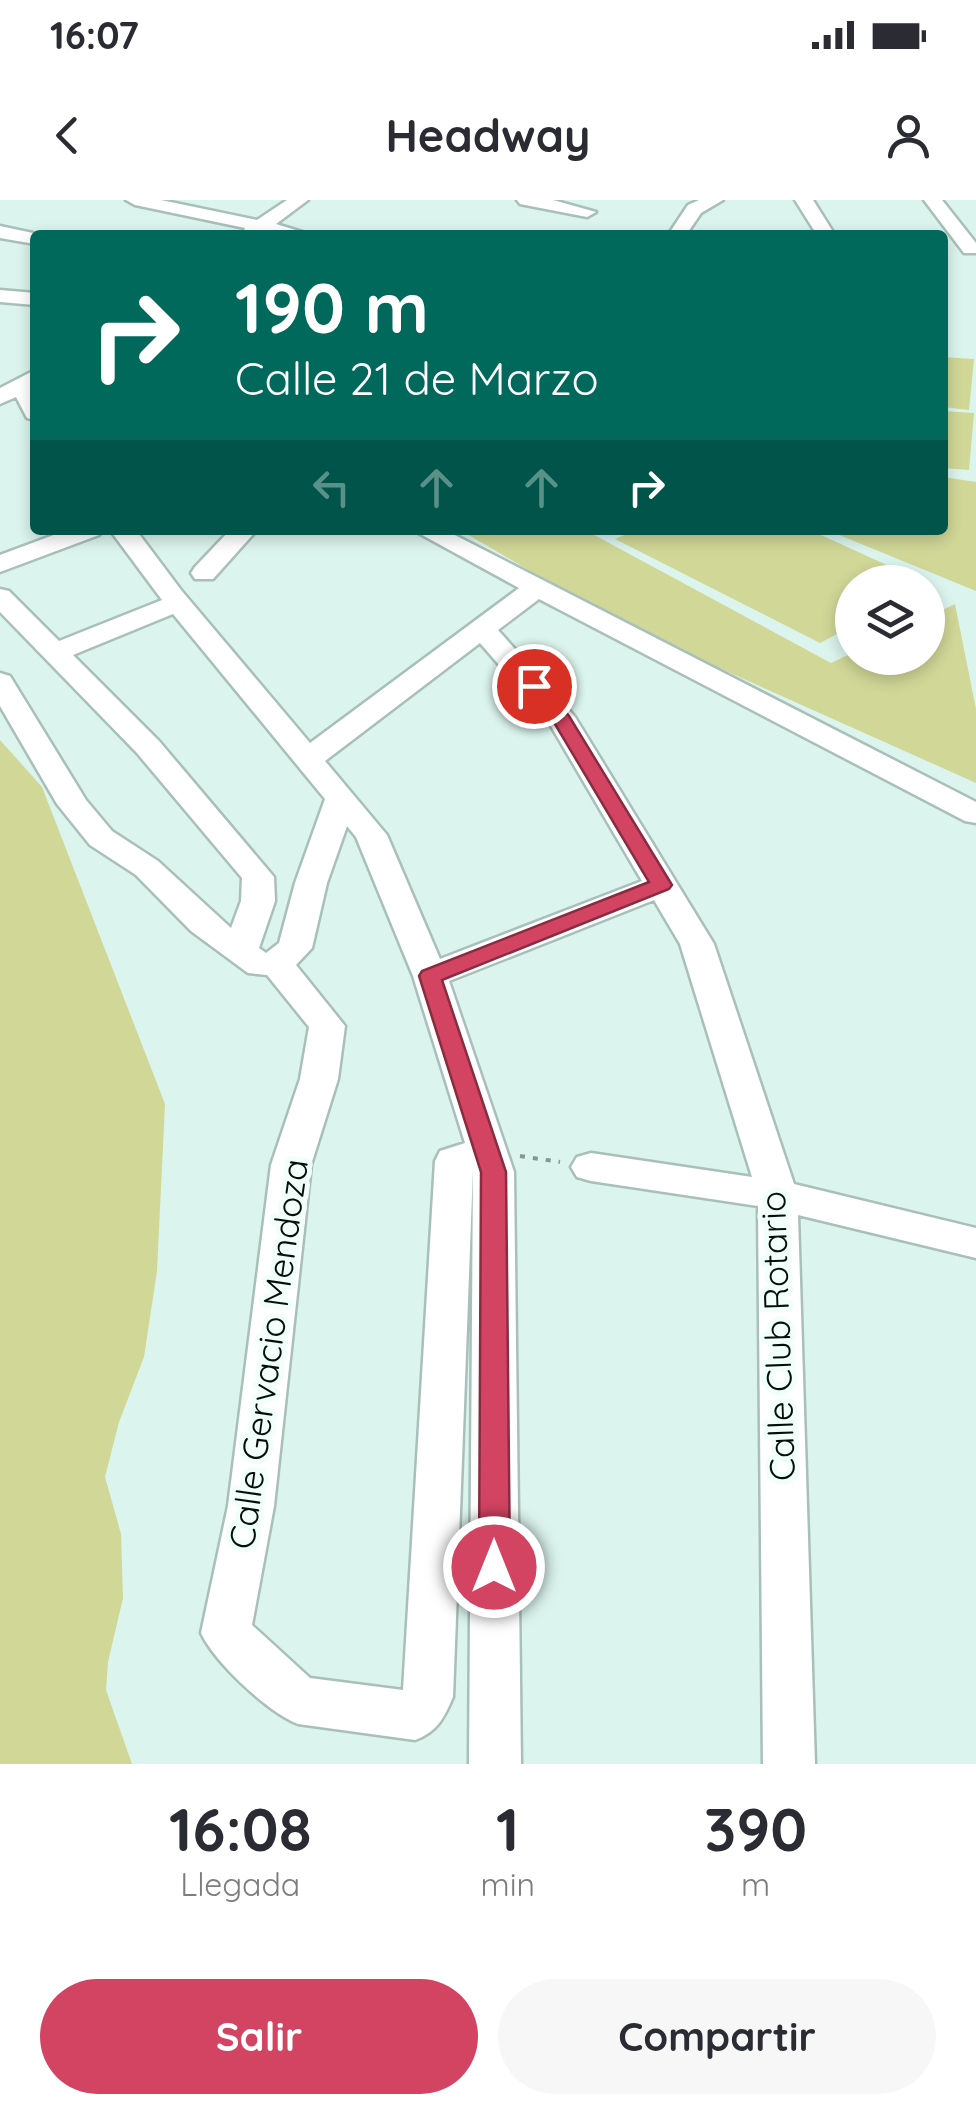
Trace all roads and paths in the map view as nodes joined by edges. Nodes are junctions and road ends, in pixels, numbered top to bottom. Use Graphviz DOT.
graph roads {
  1 [pos="135,200"];
  2 [pos="298,200"];
  3 [pos="526,200"];
  4 [pos="714,200"];
  5 [pos="804,200"];
  6 [pos="934,200"];
  7 [pos="587,212"];
  8 [pos="253,230"];
  9 [pos="680,230"];
  10 [pos="823,230"];
  11 [pos="0,232"];
  12 [pos="30,237"];
  13 [pos="974,248"];
  14 [pos="948,249"];
  15 [pos="0,296"];
  16 [pos="30,299"];
  17 [pos="30,396"];
  18 [pos="0,397"];
  19 [pos="77,535"];
  20 [pos="126,535"];
  21 [pos="239,535"];
  22 [pos="436,535"];
  23 [pos="0,564"];
  24 [pos="204,572"];
  25 [pos="539,586"];
  26 [pos="0,597"];
  27 [pos="178,603"];
  28 [pos="481,627"];
  29 [pos="55,653"];
  30 [pos="0,682"];
  31 [pos="308,759"];
  32 [pos="340,798"];
  33 [pos="976,814"];
  34 [pos="661,885"];
  35 [pos="259,956"];
  36 [pos="430,976"];
  37 [pos="486,1150"];
  38 [pos="591,1167"];
  39 [pos="778,1195"];
  40 [pos="976,1243"];
  41 [pos="495,1764"];
  42 [pos="789,1764"];
  1 -- 8 [label="street"];
  2 -- 8 [label="street"];
  3 -- 7 [label="street"];
  4 -- 9 [label="street"];
  5 -- 10 [label="street"];
  6 -- 13 [label="street"];
  11 -- 12 [label="street"];
  13 -- 14 [label="street"];
  15 -- 16 [label="street"];
  17 -- 18 [label="street"];
  19 -- 23 [label="street"];
  20 -- 27 [label="street"];
  21 -- 24 [label="street"];
  22 -- 25 [label="street"];
  25 -- 28 [label="street"];
  25 -- 33 [label="street"];
  26 -- 29 [label="street"];
  27 -- 29 [label="street"];
  27 -- 31 [label="street"];
  28 -- 31 [label="street"];
  28 -- 34 [label="street, Calle Club Rotario"];
  29 -- 35 [label="street"];
  30 -- 35 [label="street, Calle Gervacio Mendoza"];
  31 -- 32 [label="street"];
  32 -- 35 [label="street"];
  32 -- 36 [label="street"];
  34 -- 36 [label="street"];
  34 -- 39 [label="street, Calle Club Rotario"];
  35 -- 37 [label="street, Calle Gervacio Mendoza"];
  36 -- 37 [label="street"];
  37 -- 38 [label="path"];
  37 -- 41 [label="street"];
  38 -- 39 [label="street"];
  39 -- 40 [label="street"];
  39 -- 42 [label="street, Calle Club Rotario"];
}
